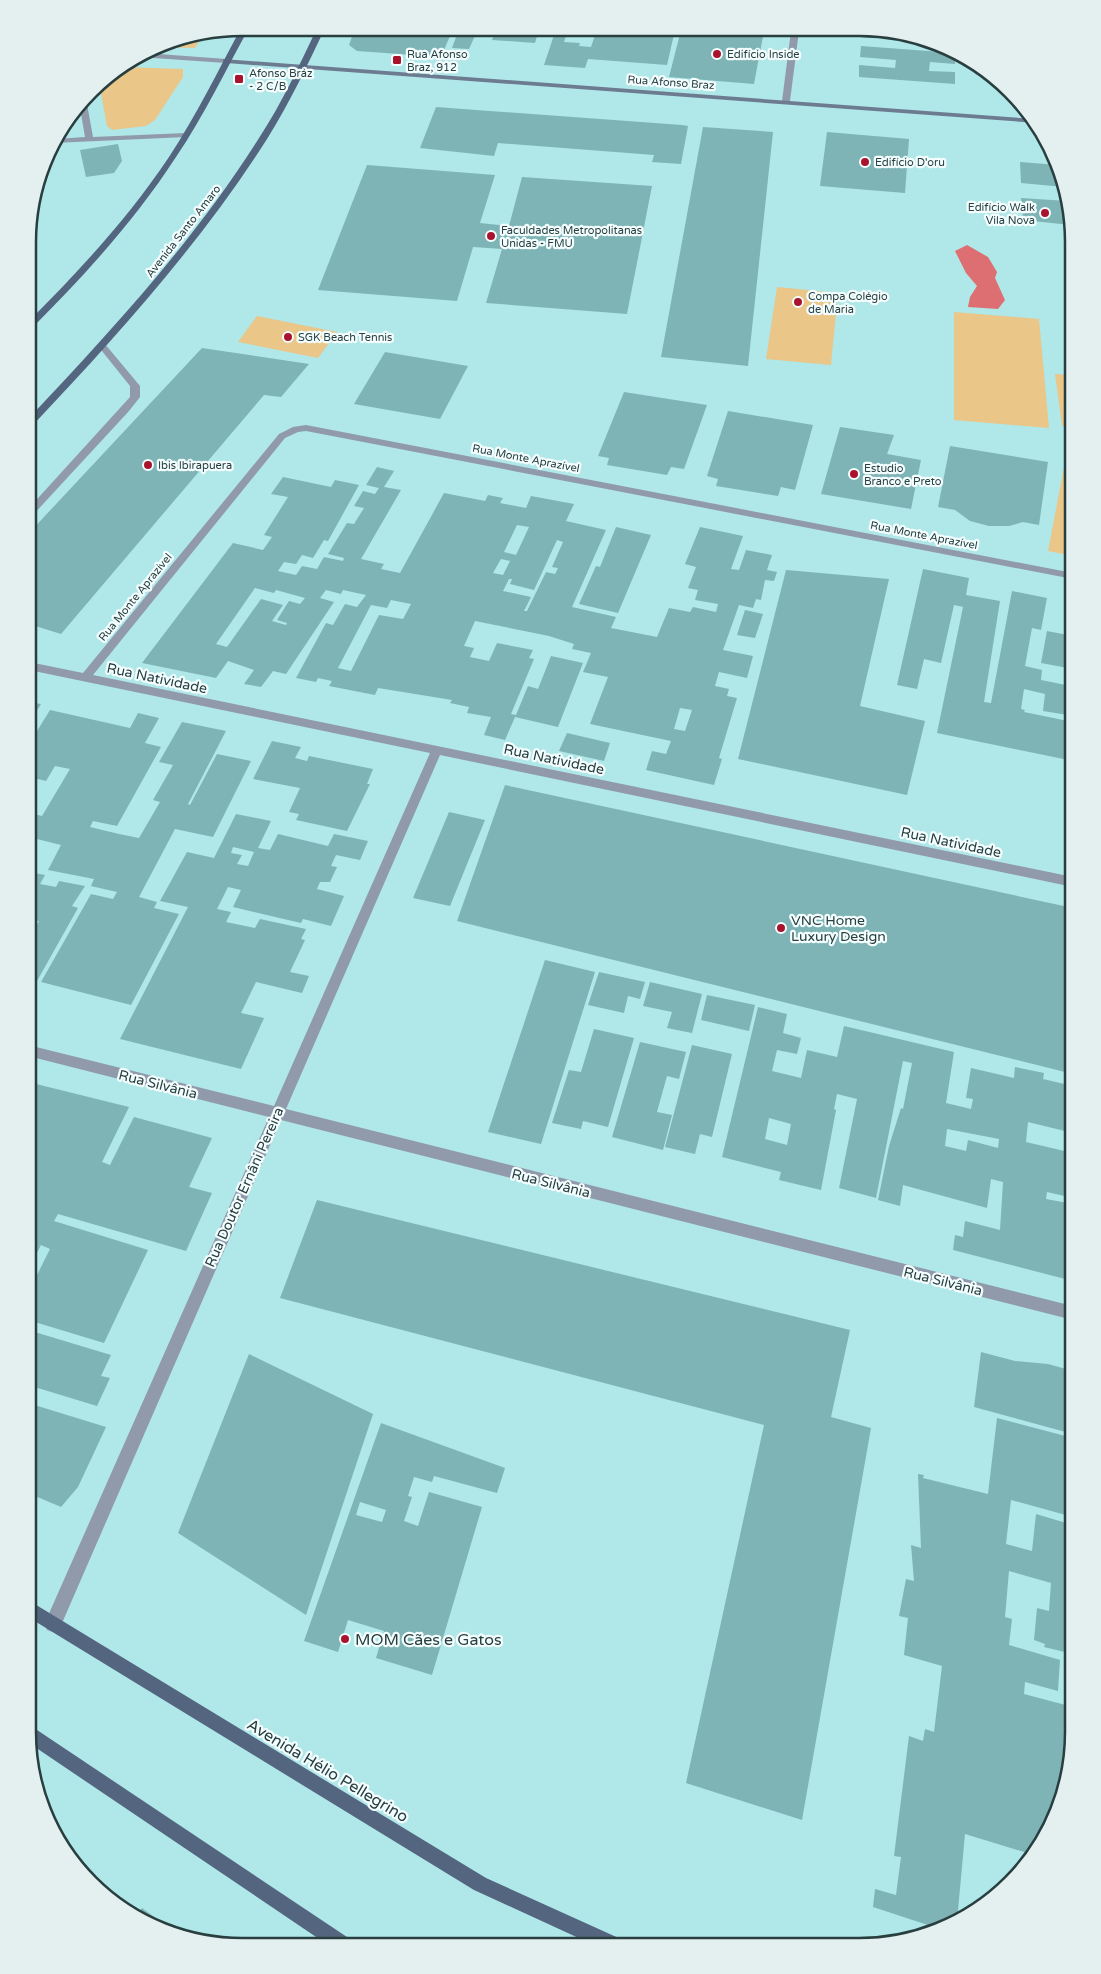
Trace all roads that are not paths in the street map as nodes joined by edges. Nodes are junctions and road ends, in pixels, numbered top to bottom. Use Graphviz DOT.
graph roads {
  1 [pos="240,36"];
  2 [pos="318,36"];
  3 [pos="794,36"];
  4 [pos="154,56"];
  5 [pos="226,62"];
  6 [pos="304,68"];
  7 [pos="786,101"];
  8 [pos="84,110"];
  9 [pos="1024,120"];
  10 [pos="186,135"];
  11 [pos="89,138"];
  12 [pos="63,140"];
  13 [pos="36,319"];
  14 [pos="102,346"];
  15 [pos="36,417"];
  16 [pos="36,506"];
  17 [pos="1065,574"];
  18 [pos="36,668"];
  19 [pos="85,678"];
  20 [pos="437,750"];
  21 [pos="1065,880"];
  22 [pos="36,1052"];
  23 [pos="275,1114"];
  24 [pos="1065,1312"];
  25 [pos="36,1613"];
  26 [pos="53,1624"];
  27 [pos="36,1738"];
  28 [pos="334,1938"];
  29 [pos="600,1938"];
  1 -- 5 [label="main road"];
  2 -- 6 [label="main road, Avenida Santo Amaro"];
  3 -- 7 [label="street"];
  4 -- 5 [label="street"];
  5 -- 6 [label="street, Rua Afonso Braz"];
  5 -- 10 [label="main road"];
  6 -- 7 [label="street, Rua Afonso Braz"];
  6 -- 14 [label="main road, Avenida Santo Amaro"];
  7 -- 9 [label="street, Rua Afonso Braz"];
  8 -- 11 [label="street"];
  10 -- 11 [label="street"];
  10 -- 13 [label="main road"];
  11 -- 12 [label="street"];
  14 -- 15 [label="main road, Avenida Santo Amaro"];
  14 -- 16 [label="street"];
  17 -- 19 [label="street, Rua Monte Aprazível"];
  18 -- 19 [label="street, Rua Natividade"];
  19 -- 20 [label="street, Rua Natividade"];
  20 -- 21 [label="street, Rua Natividade"];
  20 -- 23 [label="street, Rua Doutor Ernâni Pereira"];
  22 -- 23 [label="street, Rua Silvânia"];
  23 -- 24 [label="street, Rua Silvânia"];
  23 -- 26 [label="street, Rua Doutor Ernâni Pereira"];
  25 -- 26 [label="main road, Avenida Hélio Pellegrino"];
  26 -- 29 [label="main road, Avenida Hélio Pellegrino"];
  27 -- 28 [label="main road"];
}
